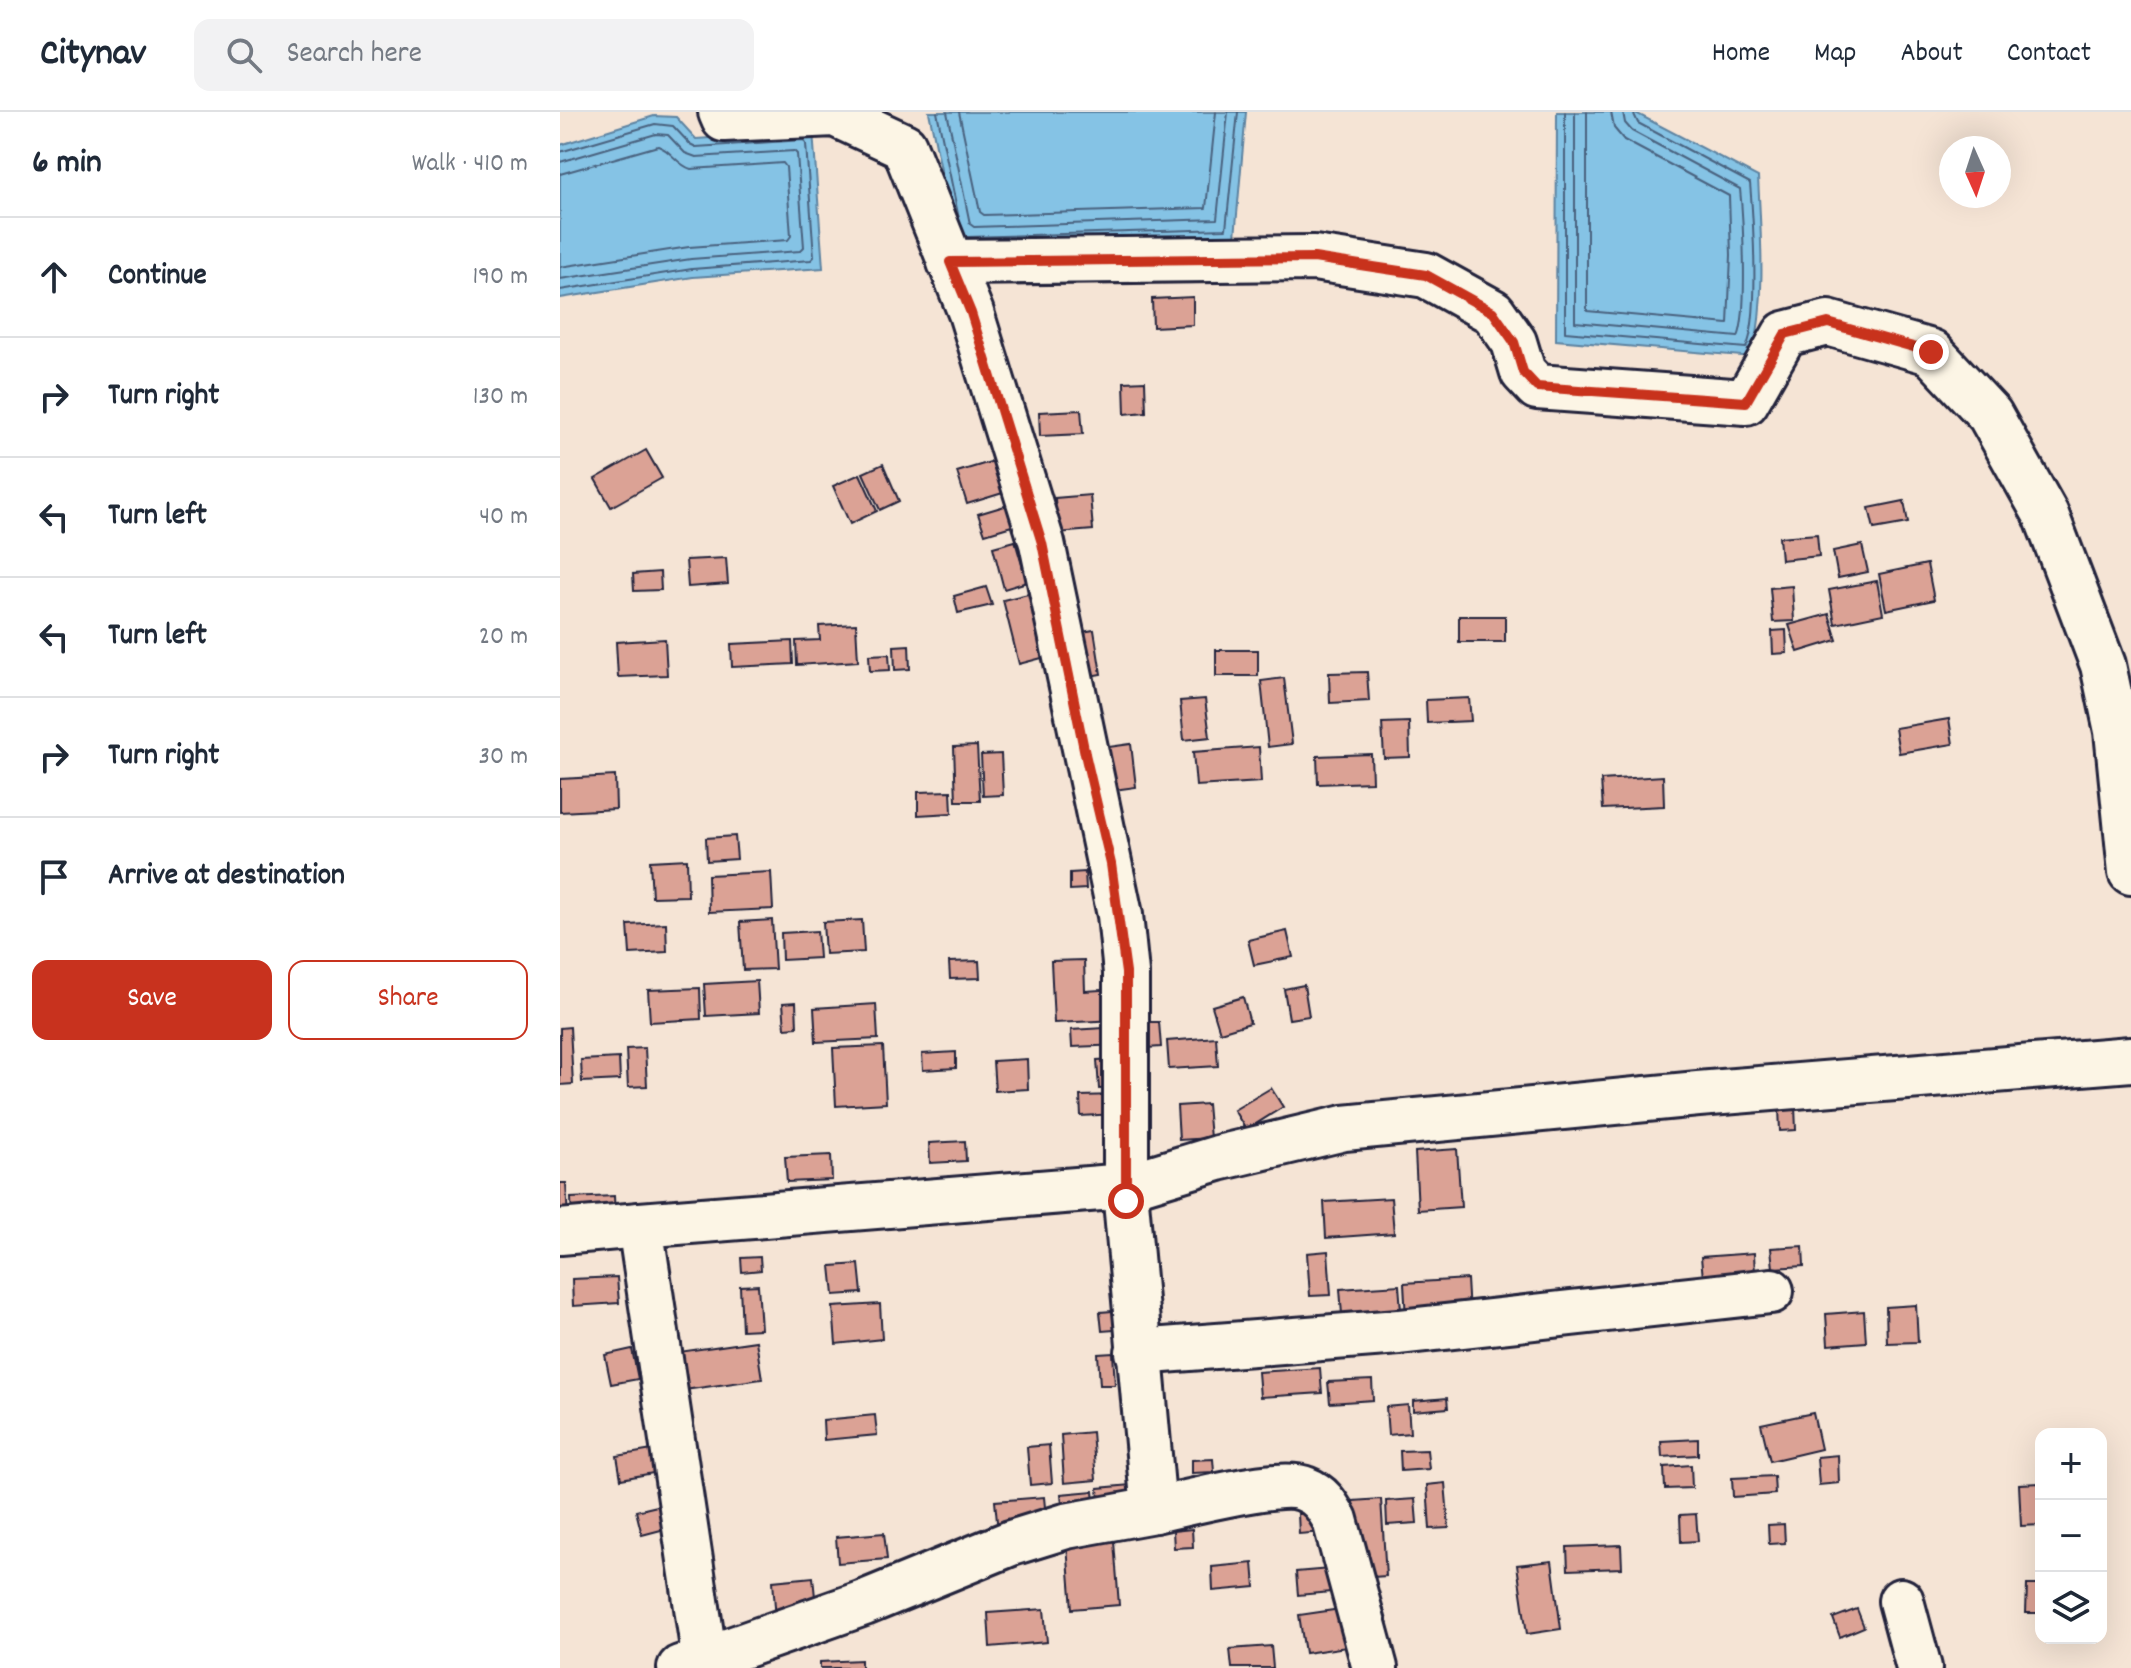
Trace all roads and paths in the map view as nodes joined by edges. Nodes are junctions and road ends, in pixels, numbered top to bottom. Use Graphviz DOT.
graph roads {
  1 [pos="721,112"];
  2 [pos="950,262"];
  3 [pos="2131,872"];
  4 [pos="2131,1059"];
  5 [pos="1126,1186"];
  6 [pos="640,1225"];
  7 [pos="560,1232"];
  8 [pos="1771,1291"];
  9 [pos="1138,1352"];
  10 [pos="1154,1510"];
  11 [pos="1901,1601"];
  12 [pos="693,1664"];
  13 [pos="1375,1668"];
  14 [pos="1919,1668"];
  1 -- 2 [label="street"];
  2 -- 3 [label="street"];
  2 -- 5 [label="street"];
  4 -- 5 [label="street"];
  5 -- 6 [label="street"];
  5 -- 9 [label="street"];
  6 -- 7 [label="street"];
  6 -- 12 [label="street"];
  8 -- 9 [label="street"];
  9 -- 10 [label="street"];
  10 -- 12 [label="street"];
  10 -- 13 [label="street"];
  11 -- 14 [label="street"];
}
